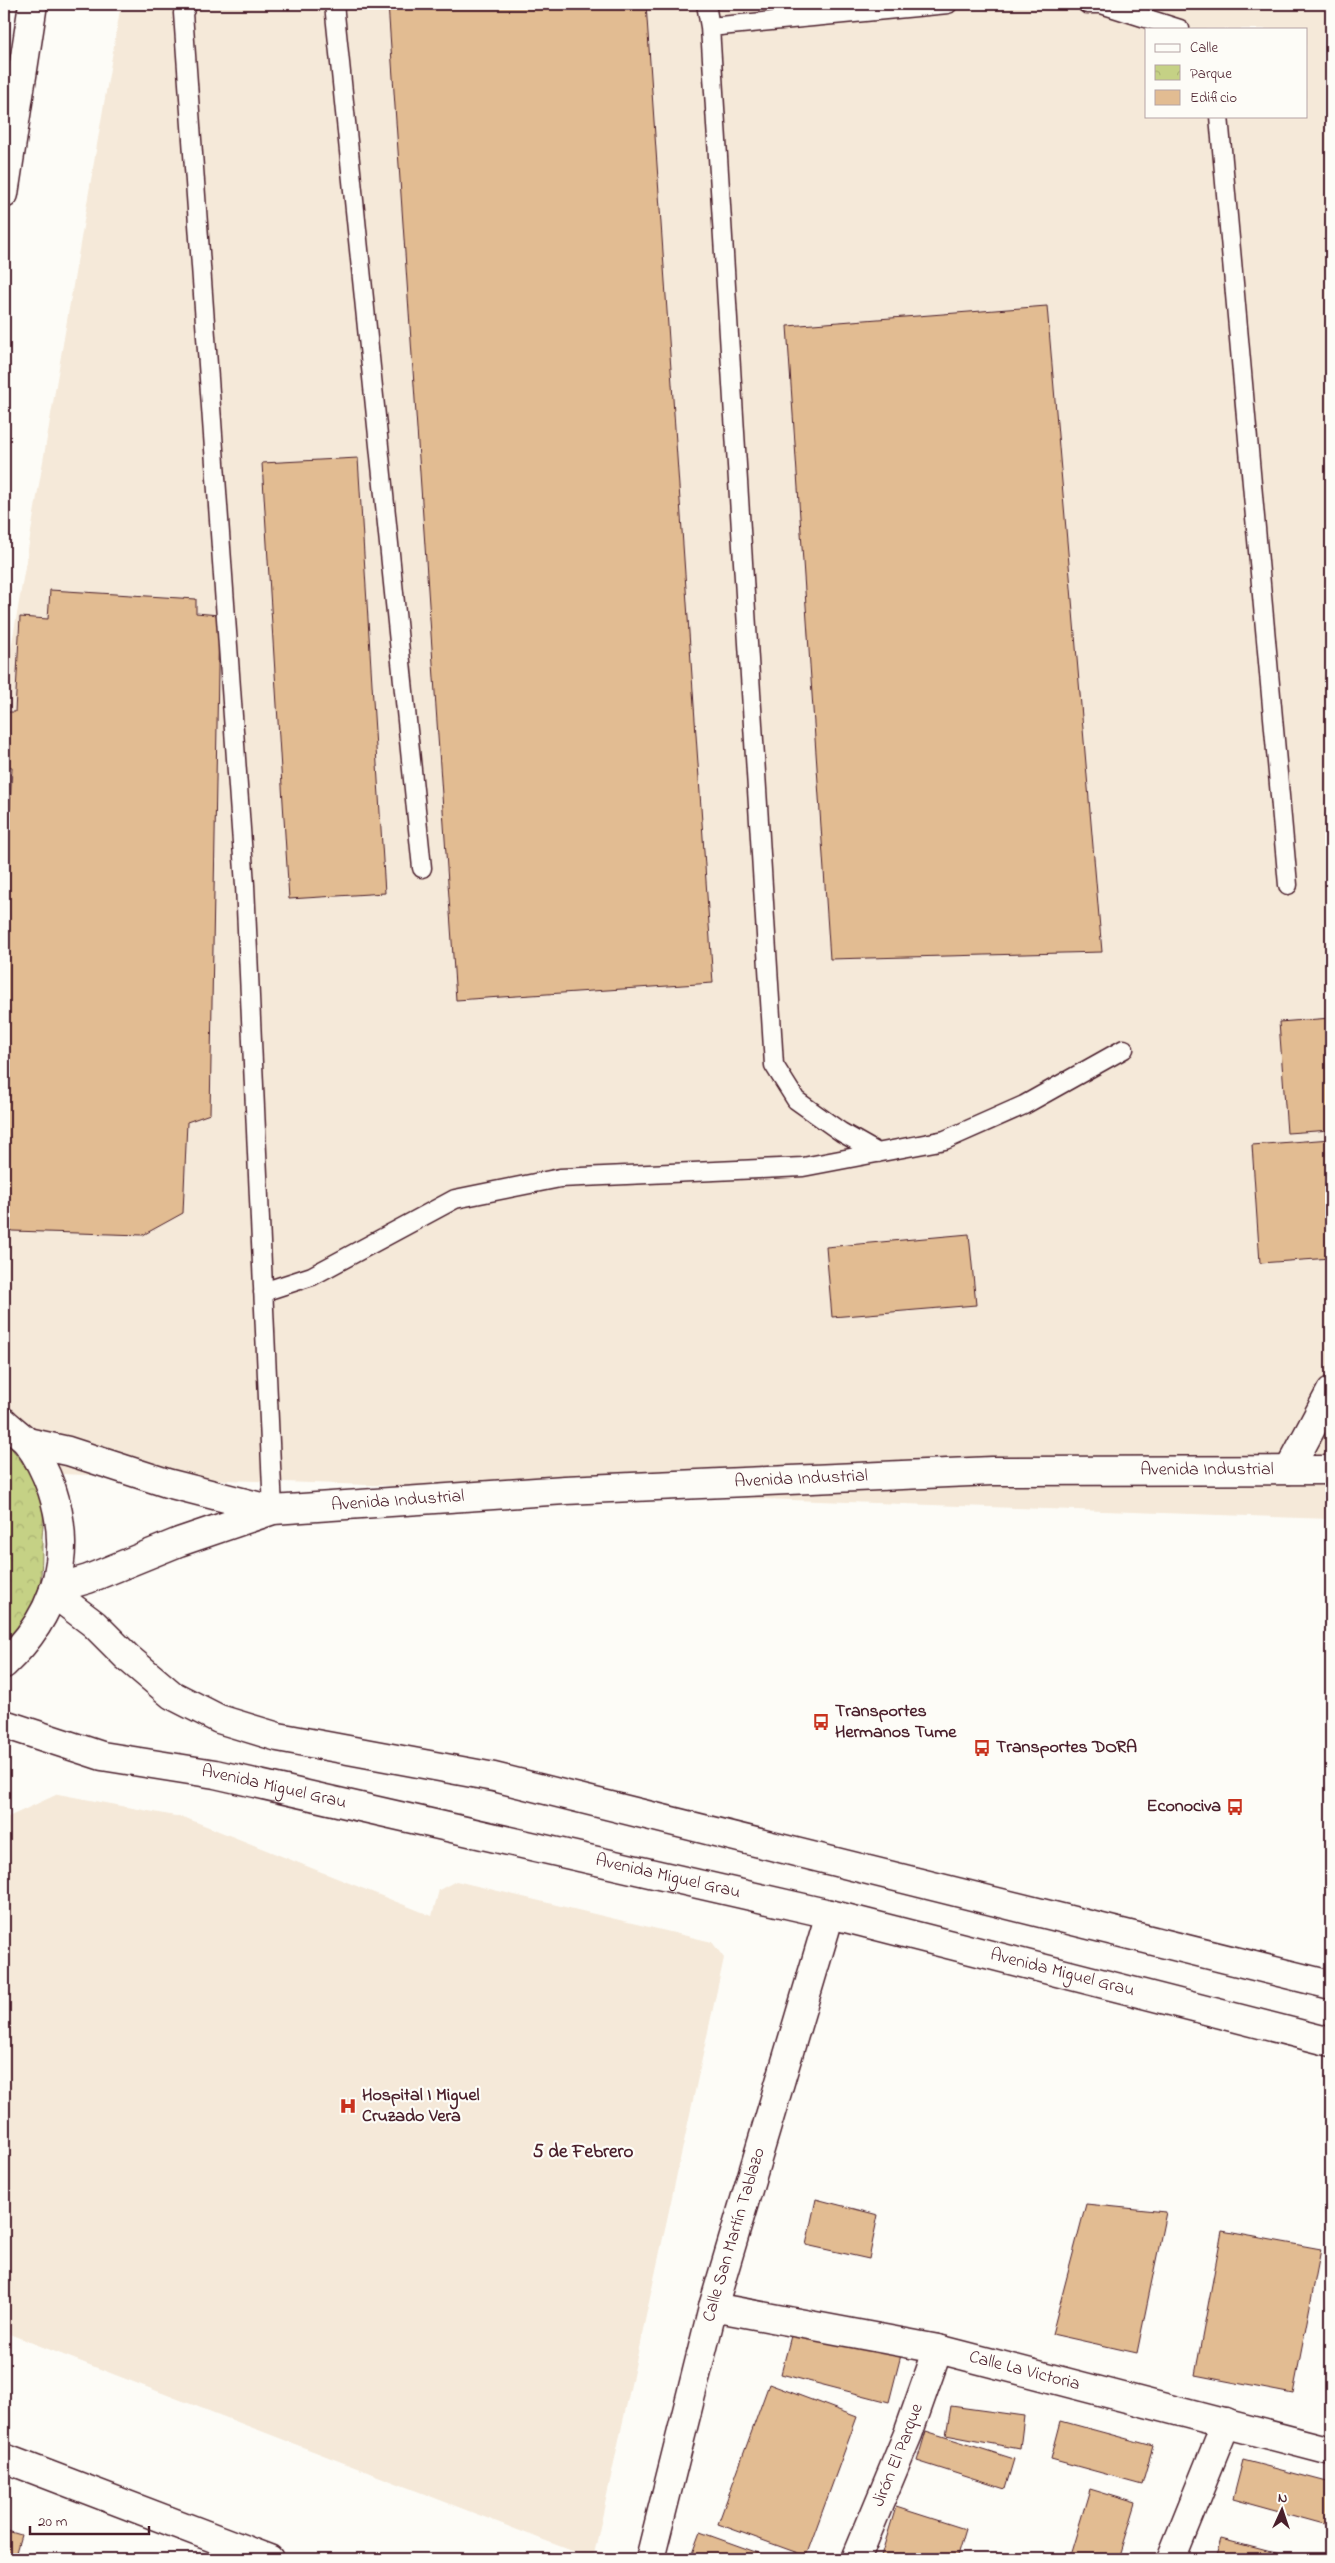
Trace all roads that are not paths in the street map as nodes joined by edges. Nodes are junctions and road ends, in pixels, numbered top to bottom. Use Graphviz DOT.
graph roads {
  1 [pos="33,4"];
  2 [pos="188,4"];
  3 [pos="334,4"];
  4 [pos="706,4"];
  5 [pos="948,4"];
  6 [pos="1087,4"];
  7 [pos="710,27"];
  8 [pos="1177,28"];
  9 [pos="1219,118"];
  10 [pos="4,194"];
  11 [pos="422,868"];
  12 [pos="1288,885"];
  13 [pos="1124,1049"];
  14 [pos="878,1153"];
  15 [pos="263,1292"];
  16 [pos="1331,1391"];
  17 [pos="4,1422"];
  18 [pos="27,1442"];
  19 [pos="1289,1470"];
  20 [pos="1331,1470"];
  21 [pos="273,1510"];
  22 [pos="54,1591"];
  23 [pos="4,1664"];
  24 [pos="4,1724"];
  25 [pos="830,1914"];
  26 [pos="1331,1985"];
  27 [pos="1331,2042"];
  28 [pos="713,2306"];
  29 [pos="938,2349"];
  30 [pos="1226,2423"];
  31 [pos="1331,2451"];
  32 [pos="4,2458"];
  33 [pos="269,2559"];
  34 [pos="650,2559"];
  35 [pos="856,2559"];
  36 [pos="1171,2559"];
  1 -- 10 [label="main road"];
  2 -- 15 [label="lane"];
  3 -- 11 [label="lane"];
  4 -- 7 [label="lane"];
  5 -- 7 [label="lane"];
  6 -- 8 [label="lane"];
  7 -- 14 [label="lane"];
  9 -- 12 [label="lane"];
  13 -- 14 [label="lane"];
  14 -- 15 [label="lane"];
  15 -- 21 [label="lane"];
  16 -- 19 [label="main road"];
  17 -- 18 [label="main road"];
  18 -- 21 [label="main road, Avenida Industrial"];
  18 -- 22 [label="main road"];
  19 -- 20 [label="main road, Avenida Industrial"];
  19 -- 21 [label="main road, Avenida Industrial"];
  21 -- 22 [label="main road, Avenida Industrial"];
  22 -- 23 [label="main road"];
  22 -- 26 [label="main road"];
  24 -- 25 [label="main road, Avenida Miguel Grau"];
  25 -- 27 [label="main road, Avenida Miguel Grau"];
  25 -- 28 [label="main road, Calle San Martín Tablazo"];
  28 -- 29 [label="main road, Calle La Victoria"];
  28 -- 34 [label="main road, Calle San Martín Tablazo"];
  29 -- 30 [label="main road, Calle La Victoria"];
  29 -- 35 [label="main road, Jirón El Parque"];
  30 -- 31 [label="main road, Calle La Victoria"];
  30 -- 36 [label="main road"];
  32 -- 33 [label="main road"];
}
